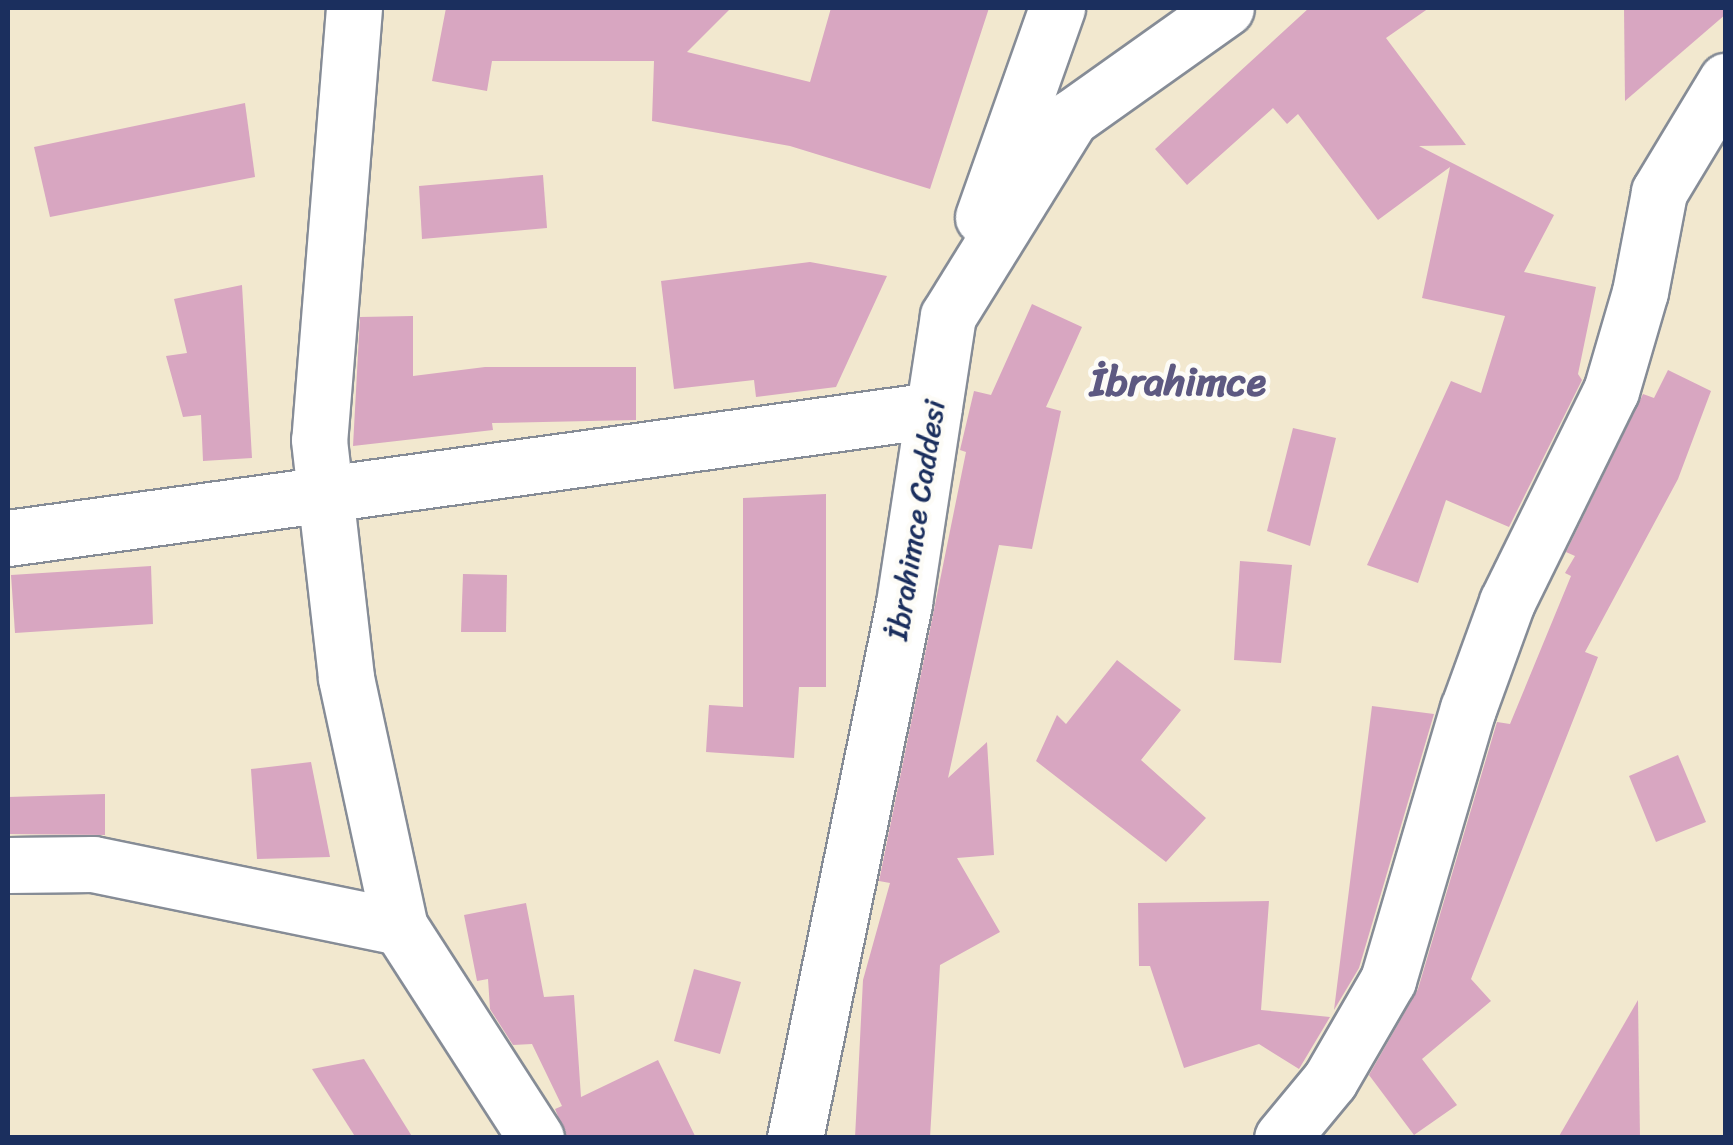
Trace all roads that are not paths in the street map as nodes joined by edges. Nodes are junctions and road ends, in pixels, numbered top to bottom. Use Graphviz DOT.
graph roads {
  1 [pos="354,8"];
  2 [pos="1056,8"];
  3 [pos="1226,8"];
  4 [pos="1726,82"];
  5 [pos="948,316"];
  6 [pos="933,410"];
  7 [pos="320,491"];
  8 [pos="8,538"];
  9 [pos="8,865"];
  10 [pos="400,927"];
  11 [pos="536,1138"];
  12 [pos="795,1138"];
  13 [pos="1282,1138"];
  1 -- 7 [label="street"];
  2 -- 5 [label="street"];
  3 -- 5 [label="street, İbrahimce Caddesi"];
  4 -- 13 [label="street"];
  5 -- 6 [label="street, İbrahimce Caddesi"];
  6 -- 7 [label="street"];
  6 -- 12 [label="street, İbrahimce Caddesi"];
  7 -- 8 [label="street"];
  7 -- 10 [label="street"];
  9 -- 10 [label="street"];
  10 -- 11 [label="street"];
}
